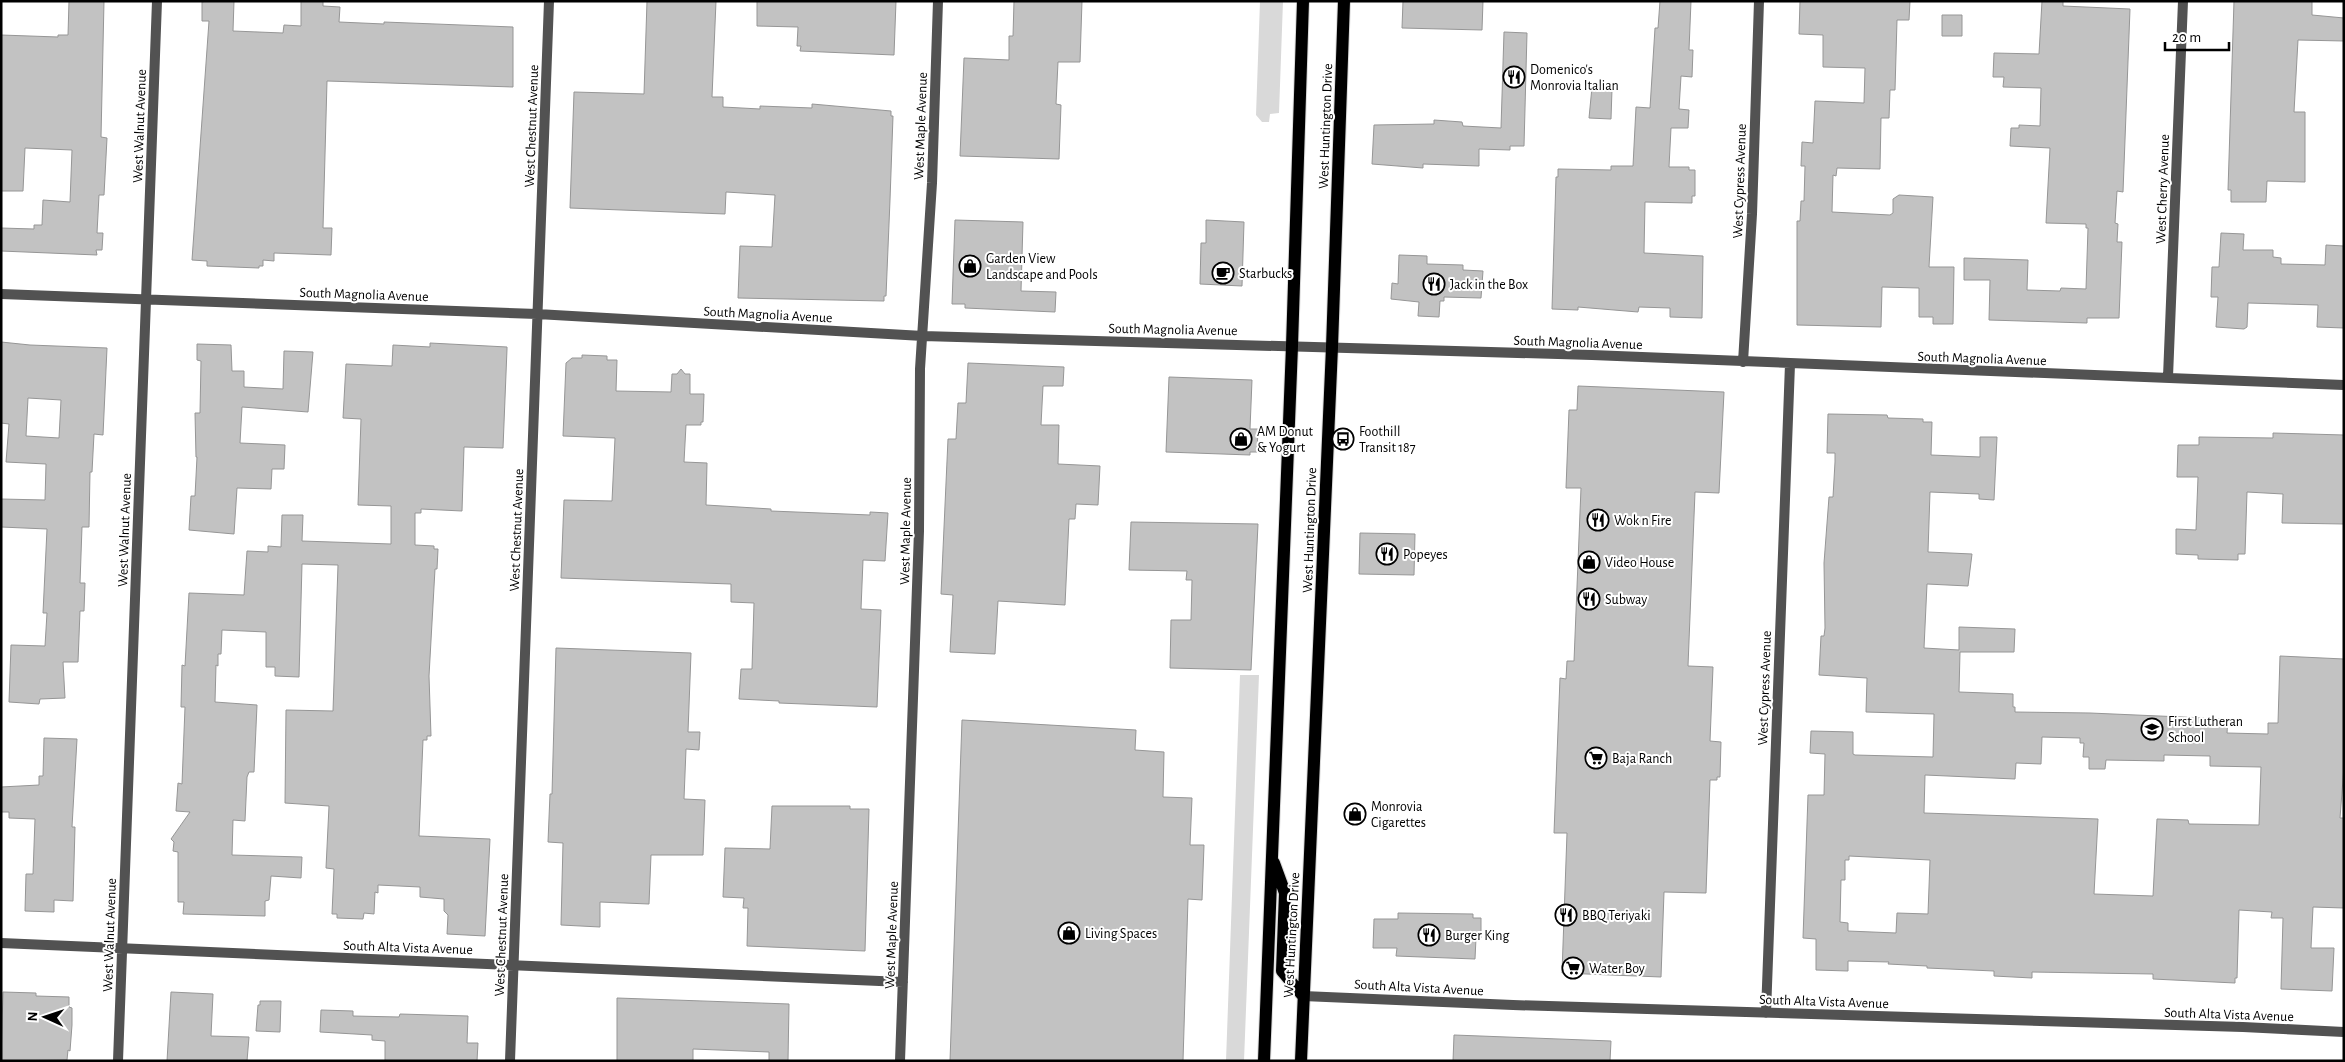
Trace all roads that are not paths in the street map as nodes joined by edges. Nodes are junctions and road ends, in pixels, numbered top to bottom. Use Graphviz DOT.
graph roads {
  1 [pos="157,1"];
  2 [pos="549,1"];
  3 [pos="938,1"];
  4 [pos="1303,1"];
  5 [pos="1344,1"];
  6 [pos="1759,1"];
  7 [pos="2183,1"];
  8 [pos="1,294"];
  9 [pos="147,300"];
  10 [pos="537,314"];
  11 [pos="923,336"];
  12 [pos="1292,346"];
  13 [pos="1332,347"];
  14 [pos="1743,362"];
  15 [pos="1790,364"];
  16 [pos="2168,377"];
  17 [pos="2344,385"];
  18 [pos="1272,858"];
  19 [pos="1,944"];
  20 [pos="122,950"];
  21 [pos="514,965"];
  22 [pos="903,982"];
  23 [pos="1303,996"];
  24 [pos="1766,1012"];
  25 [pos="2344,1032"];
  26 [pos="118,1061"];
  27 [pos="510,1061"];
  28 [pos="900,1061"];
  29 [pos="1264,1061"];
  30 [pos="1301,1061"];
  1 -- 9 [label="street, West Walnut Avenue"];
  2 -- 10 [label="street, West Chestnut Avenue"];
  3 -- 11 [label="street, West Maple Avenue"];
  4 -- 12 [label="main road, West Huntington Drive"];
  5 -- 13 [label="main road, West Huntington Drive"];
  6 -- 14 [label="street, West Cypress Avenue"];
  7 -- 16 [label="street, West Cherry Avenue"];
  8 -- 9 [label="street, South Magnolia Avenue"];
  9 -- 10 [label="street, South Magnolia Avenue"];
  9 -- 20 [label="street, West Walnut Avenue"];
  10 -- 11 [label="street, South Magnolia Avenue"];
  10 -- 21 [label="street, West Chestnut Avenue"];
  11 -- 12 [label="street, South Magnolia Avenue"];
  11 -- 22 [label="street, West Maple Avenue"];
  12 -- 13 [label="street, South Magnolia Avenue"];
  12 -- 18 [label="main road, West Huntington Drive"];
  13 -- 14 [label="street, South Magnolia Avenue"];
  13 -- 23 [label="main road, West Huntington Drive"];
  14 -- 15 [label="street, South Magnolia Avenue"];
  15 -- 16 [label="street, South Magnolia Avenue"];
  15 -- 24 [label="street, West Cypress Avenue"];
  16 -- 17 [label="street, South Magnolia Avenue"];
  18 -- 23 [label="main road"];
  18 -- 29 [label="main road, West Huntington Drive"];
  19 -- 20 [label="street, South Alta Vista Avenue"];
  20 -- 21 [label="street, South Alta Vista Avenue"];
  20 -- 26 [label="street, West Walnut Avenue"];
  21 -- 22 [label="street, South Alta Vista Avenue"];
  21 -- 27 [label="street, West Chestnut Avenue"];
  22 -- 28 [label="street, West Maple Avenue"];
  23 -- 24 [label="street, South Alta Vista Avenue"];
  23 -- 30 [label="main road, West Huntington Drive"];
  24 -- 25 [label="street, South Alta Vista Avenue"];
}
